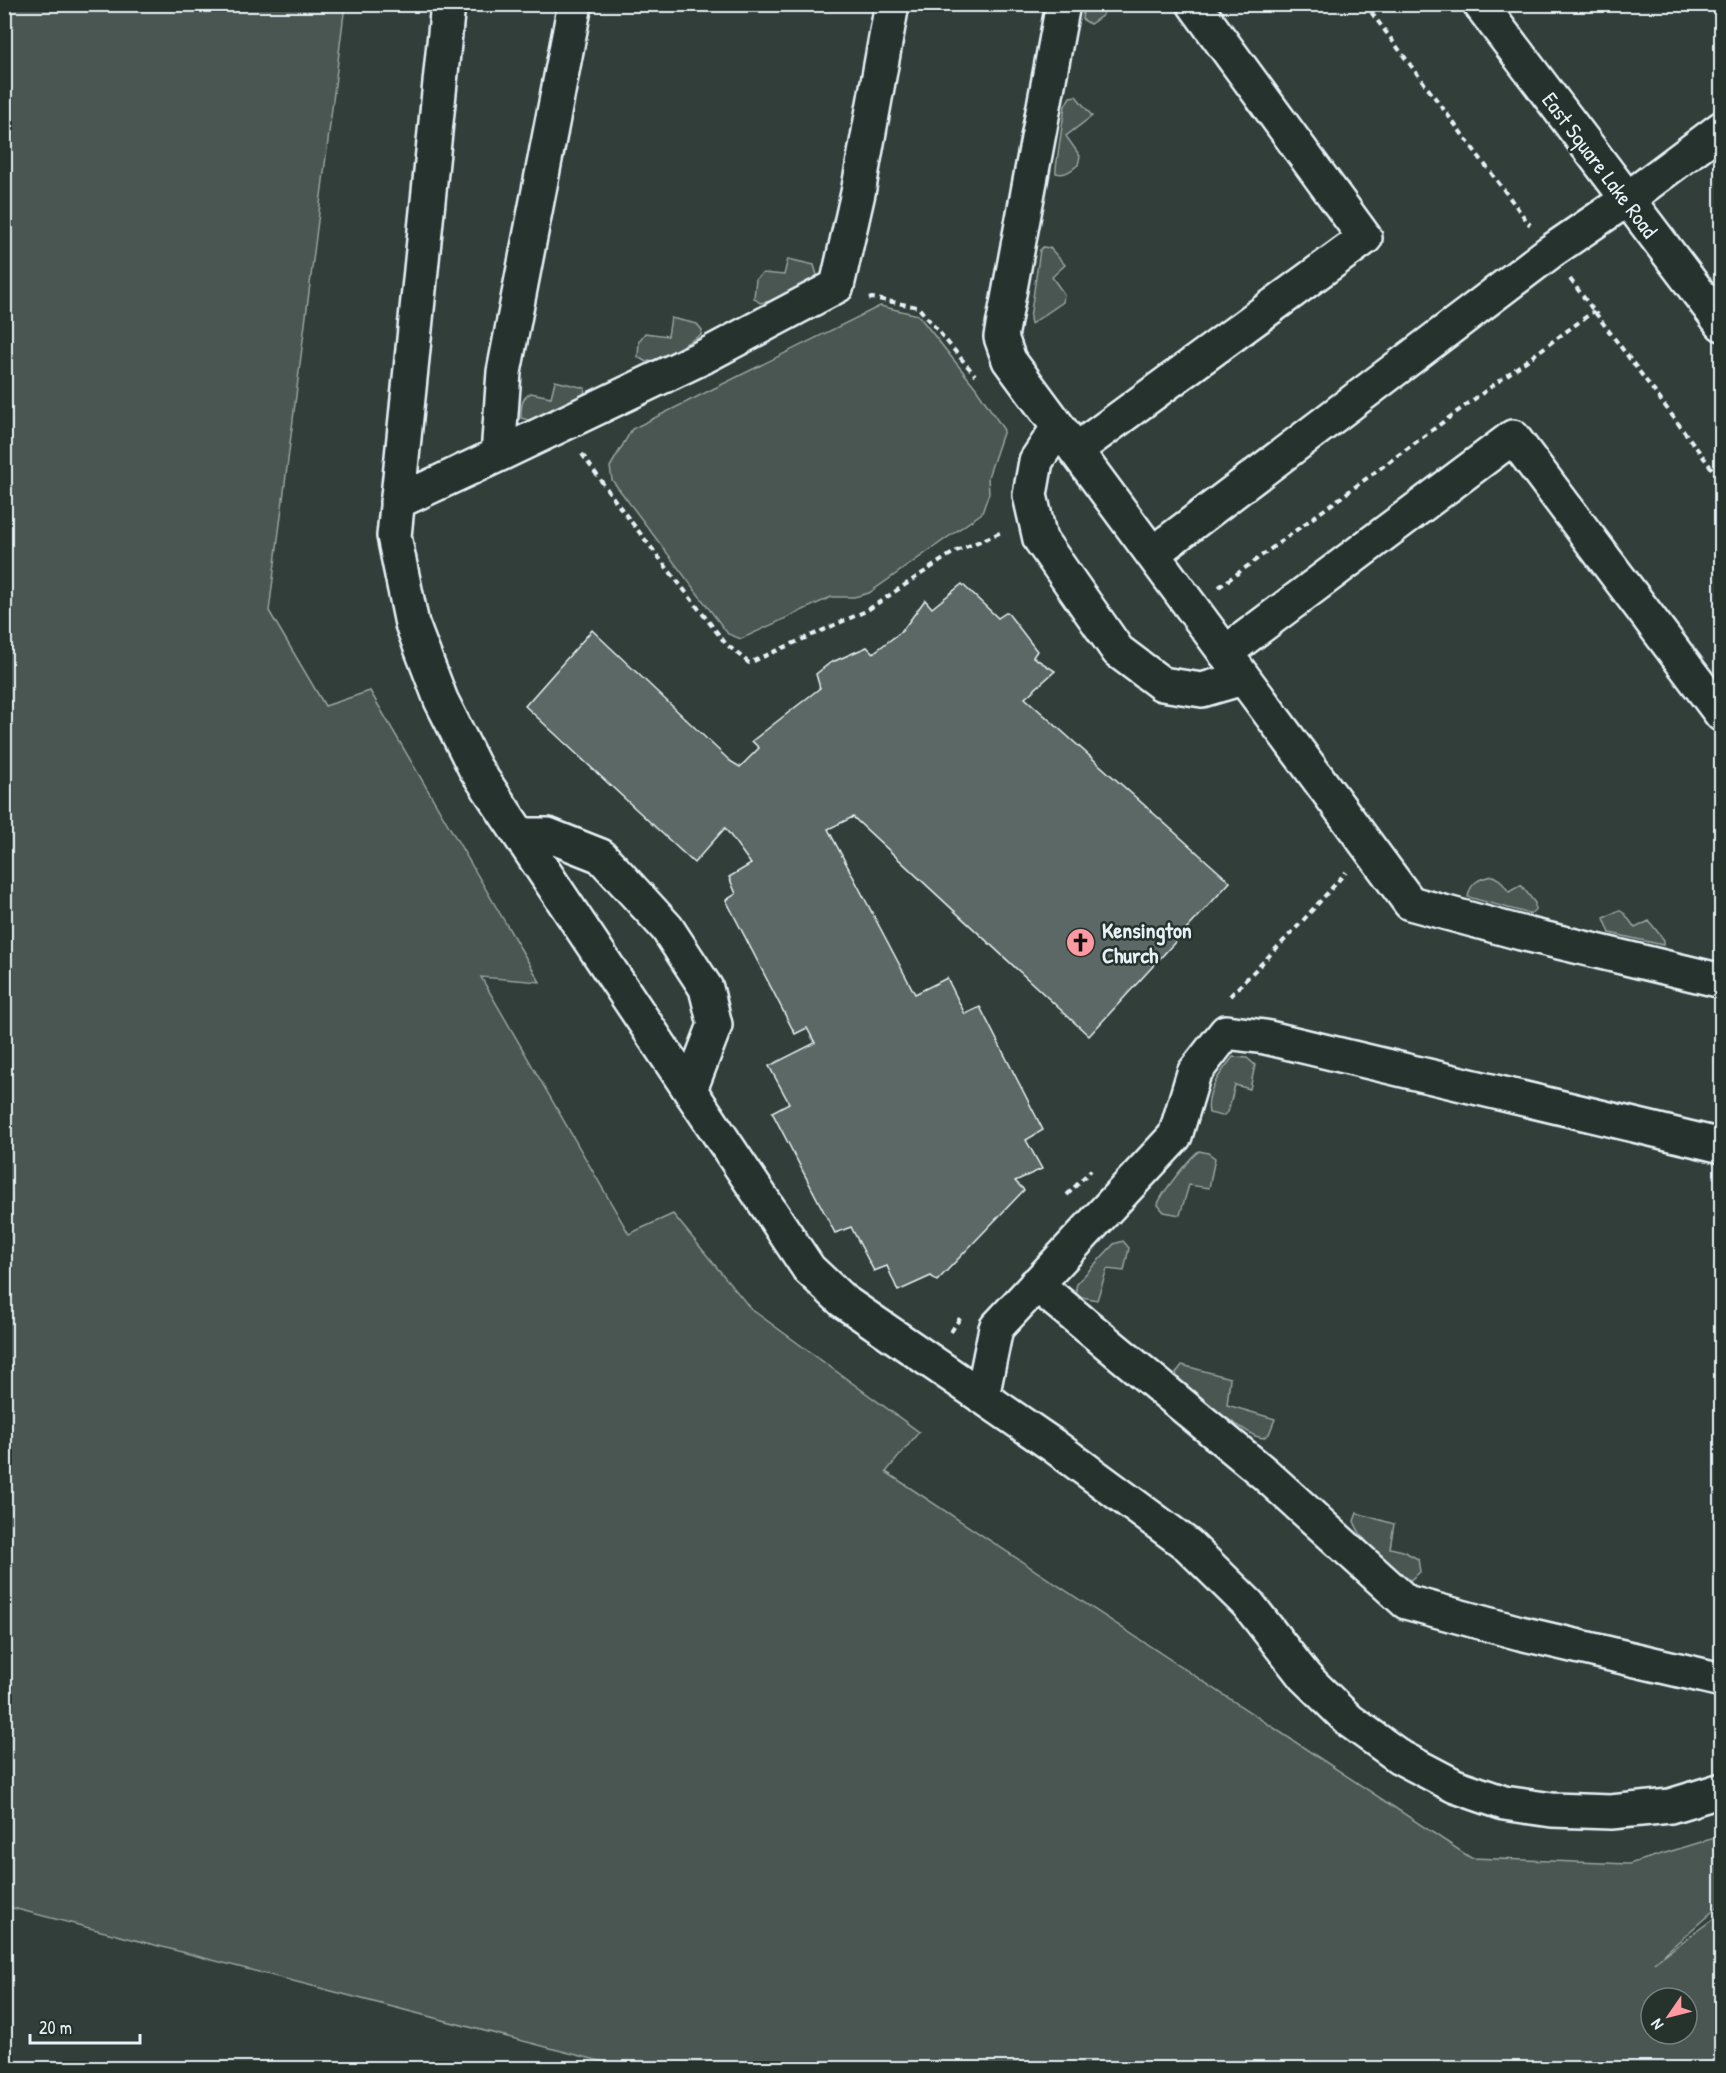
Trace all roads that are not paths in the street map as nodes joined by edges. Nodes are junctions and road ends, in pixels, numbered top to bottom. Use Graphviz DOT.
graph roads {
  1 [pos="448,4"];
  2 [pos="575,4"];
  3 [pos="892,4"];
  4 [pos="1063,4"];
  5 [pos="1194,4"];
  6 [pos="1480,4"];
  7 [pos="1722,128"];
  8 [pos="1626,200"];
  9 [pos="1722,324"];
  10 [pos="1067,439"];
  11 [pos="498,455"];
  12 [pos="397,502"];
  13 [pos="1152,554"];
  14 [pos="1234,665"];
  15 [pos="1722,715"];
  16 [pos="520,836"];
  17 [pos="1722,981"];
  18 [pos="690,1090"];
  19 [pos="1722,1146"];
  20 [pos="1036,1284"];
  21 [pos="982,1397"];
  22 [pos="1722,1680"];
  23 [pos="1722,1790"];
  1 -- 12 [label="main road"];
  2 -- 11 [label="main road"];
  3 -- 11 [label="main road"];
  4 -- 10 [label="main road"];
  5 -- 10 [label="main road"];
  6 -- 8 [label="main road, East Square Lake Road"];
  7 -- 8 [label="main road"];
  8 -- 9 [label="main road, East Square Lake Road"];
  8 -- 13 [label="main road"];
  10 -- 13 [label="main road"];
  10 -- 14 [label="main road"];
  11 -- 12 [label="main road"];
  12 -- 16 [label="main road"];
  13 -- 14 [label="main road"];
  14 -- 15 [label="main road"];
  14 -- 17 [label="main road"];
  16 -- 18 [label="main road"];
  16 -- 18 [label="main road"];
  18 -- 21 [label="main road"];
  19 -- 20 [label="main road"];
  20 -- 21 [label="main road"];
  20 -- 22 [label="main road"];
  21 -- 23 [label="main road"];
}
